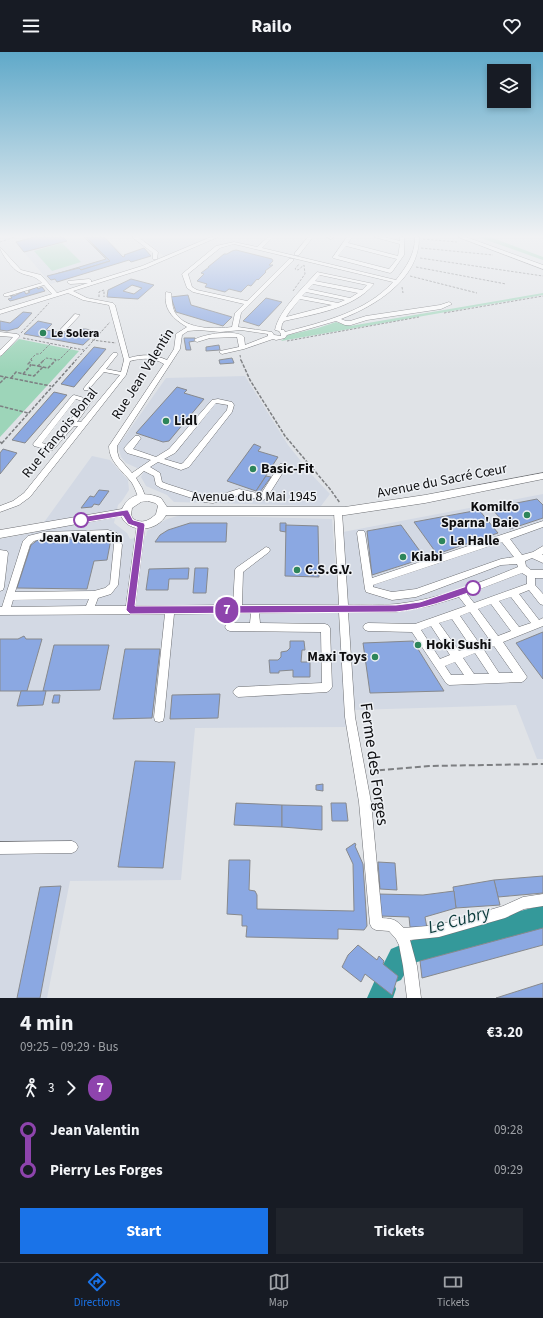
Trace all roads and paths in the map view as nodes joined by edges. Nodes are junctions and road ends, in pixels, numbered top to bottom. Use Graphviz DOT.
graph roads {
  1 [pos="87,281"];
  2 [pos="100,281"];
  3 [pos="188,281"];
  4 [pos="269,281"];
  5 [pos="300,281"];
  6 [pos="358,281"];
  7 [pos="388,281"];
  8 [pos="401,281"];
  9 [pos="429,281"];
  10 [pos="491,281"];
  11 [pos="70,282"];
  12 [pos="312,282"];
  13 [pos="46,283"];
  14 [pos="399,284"];
  15 [pos="506,284"];
  16 [pos="304,290"];
  17 [pos="70,291"];
  18 [pos="168,292"];
  19 [pos="362,292"];
  20 [pos="402,292"];
  21 [pos="477,293"];
  22 [pos="6,295"];
  23 [pos="56,295"];
  24 [pos="290,295"];
  25 [pos="94,296"];
  26 [pos="543,296"];
  27 [pos="48,297"];
  28 [pos="104,297"];
  29 [pos="299,297"];
  30 [pos="350,299"];
  31 [pos="247,303"];
  32 [pos="338,304"];
  33 [pos="449,304"];
  34 [pos="0,312"];
  35 [pos="442,313"];
  36 [pos="77,315"];
  37 [pos="116,315"];
  38 [pos="419,317"];
  39 [pos="336,319"];
  40 [pos="282,320"];
  41 [pos="238,328"];
  42 [pos="194,329"];
  43 [pos="63,330"];
  44 [pos="278,330"];
  45 [pos="0,334"];
  46 [pos="284,334"];
  47 [pos="271,335"];
  48 [pos="17,336"];
  49 [pos="92,340"];
  50 [pos="197,340"];
  51 [pos="123,342"];
  52 [pos="285,342"];
  53 [pos="51,344"];
  54 [pos="71,348"];
  55 [pos="241,349"];
  56 [pos="84,350"];
  57 [pos="222,352"];
  58 [pos="0,354"];
  59 [pos="115,354"];
  60 [pos="56,360"];
  61 [pos="127,360"];
  62 [pos="167,362"];
  63 [pos="31,365"];
  64 [pos="38,366"];
  65 [pos="43,367"];
  66 [pos="102,370"];
  67 [pos="23,374"];
  68 [pos="124,374"];
  69 [pos="0,376"];
  70 [pos="6,377"];
  71 [pos="11,378"];
  72 [pos="0,383"];
  73 [pos="52,386"];
  74 [pos="86,389"];
  75 [pos="0,406"];
  76 [pos="28,413"];
  77 [pos="72,423"];
  78 [pos="83,425"];
  79 [pos="137,438"];
  80 [pos="1,443"];
  81 [pos="158,459"];
  82 [pos="283,466"];
  83 [pos="144,467"];
  84 [pos="543,476"];
  85 [pos="132,477"];
  86 [pos="142,498"];
  87 [pos="0,509"];
  88 [pos="163,511"];
  89 [pos="342,511"];
  90 [pos="126,512"];
  91 [pos="141,525"];
  92 [pos="541,527"];
  93 [pos="361,532"];
  94 [pos="0,534"];
  95 [pos="504,538"];
  96 [pos="543,549"];
  97 [pos="266,550"];
  98 [pos="0,553"];
  99 [pos="535,555"];
  100 [pos="521,560"];
  101 [pos="543,560"];
  102 [pos="523,569"];
  103 [pos="543,574"];
  104 [pos="531,575"];
  105 [pos="368,583"];
  106 [pos="531,586"];
  107 [pos="0,587"];
  108 [pos="461,592"];
  109 [pos="513,593"];
  110 [pos="94,595"];
  111 [pos="10,596"];
  112 [pos="493,600"];
  113 [pos="543,601"];
  114 [pos="473,607"];
  115 [pos="343,608"];
  116 [pos="90,610"];
  117 [pos="130,610"];
  118 [pos="170,610"];
  119 [pos="237,610"];
  120 [pos="255,610"];
  121 [pos="2,611"];
  122 [pos="454,614"];
  123 [pos="433,622"];
  124 [pos="540,623"];
  125 [pos="230,627"];
  126 [pos="255,627"];
  127 [pos="368,627"];
  128 [pos="415,628"];
  129 [pos="517,632"];
  130 [pos="497,641"];
  131 [pos="477,648"];
  132 [pos="457,656"];
  133 [pos="438,664"];
  134 [pos="497,678"];
  135 [pos="472,679"];
  136 [pos="238,692"];
  137 [pos="159,717"];
  138 [pos="543,764"];
  139 [pos="360,773"];
  140 [pos="72,847"];
  141 [pos="0,848"];
  142 [pos="543,900"];
  143 [pos="403,940"];
  144 [pos="414,998"];
  1 -- 11 [label="street"];
  2 -- 17 [label="street"];
  3 -- 31 [label="street"];
  4 -- 31 [label="street"];
  5 -- 24 [label="path"];
  6 -- 19 [label="street"];
  7 -- 14 [label="street"];
  8 -- 14 [label="street"];
  9 -- 21 [label="path"];
  10 -- 15 [label="path"];
  12 -- 16 [label="street"];
  12 -- 19 [label="street"];
  13 -- 22 [label="street"];
  13 -- 23 [label="street"];
  14 -- 20 [label="path"];
  14 -- 39 [label="street"];
  16 -- 29 [label="street"];
  16 -- 30 [label="street"];
  17 -- 23 [label="street"];
  17 -- 37 [label="street"];
  18 -- 42 [label="street"];
  19 -- 30 [label="street"];
  23 -- 27 [label="street"];
  25 -- 28 [label="path"];
  26 -- 35 [label="path"];
  27 -- 34 [label="street"];
  27 -- 48 [label="path"];
  29 -- 32 [label="street"];
  29 -- 40 [label="street"];
  30 -- 32 [label="street"];
  31 -- 41 [label="street"];
  32 -- 40 [label="street"];
  33 -- 39 [label="street"];
  36 -- 43 [label="street"];
  37 -- 49 [label="path"];
  37 -- 51 [label="street"];
  38 -- 52 [label="path"];
  39 -- 46 [label="street"];
  40 -- 44 [label="street"];
  41 -- 42 [label="street, Rue Jean Valentin"];
  41 -- 47 [label="street, Rue Jean Valentin"];
  42 -- 62 [label="street, Rue Jean Valentin"];
  44 -- 46 [label="street"];
  44 -- 47 [label="street"];
  45 -- 48 [label="street"];
  46 -- 47 [label="street"];
  47 -- 55 [label="street"];
  48 -- 53 [label="path"];
  48 -- 58 [label="street"];
  49 -- 51 [label="path"];
  49 -- 56 [label="path"];
  50 -- 55 [label="street"];
  51 -- 61 [label="street"];
  53 -- 54 [label="path"];
  53 -- 63 [label="path"];
  54 -- 56 [label="path"];
  54 -- 60 [label="path"];
  55 -- 57 [label="street"];
  55 -- 89 [label="path"];
  56 -- 73 [label="path"];
  59 -- 66 [label="street"];
  60 -- 64 [label="path"];
  60 -- 65 [label="path"];
  61 -- 62 [label="street"];
  61 -- 68 [label="street, Rue François Bonal"];
  62 -- 85 [label="street, Rue Jean Valentin"];
  63 -- 64 [label="path"];
  63 -- 67 [label="path"];
  64 -- 65 [label="path"];
  65 -- 67 [label="path"];
  66 -- 68 [label="street"];
  66 -- 74 [label="street"];
  67 -- 71 [label="path"];
  68 -- 78 [label="street, Rue François Bonal"];
  69 -- 70 [label="path"];
  70 -- 71 [label="path"];
  70 -- 72 [label="path"];
  71 -- 73 [label="path"];
  73 -- 76 [label="path"];
  75 -- 76 [label="path"];
  76 -- 80 [label="path"];
  77 -- 77 [label="street"];
  77 -- 78 [label="street"];
  78 -- 87 [label="street, Rue François Bonal"];
  79 -- 81 [label="street"];
  81 -- 81 [label="street"];
  81 -- 83 [label="street"];
  82 -- 83 [label="street"];
  83 -- 85 [label="street"];
  84 -- 89 [label="main road, Avenue du Sacré Cœur"];
  85 -- 86 [label="street, Rue Jean Valentin"];
  86 -- 88 [label="main road"];
  86 -- 90 [label="main road"];
  88 -- 89 [label="main road, Avenue du 8 Mai 1945"];
  88 -- 91 [label="main road"];
  89 -- 115 [label="street, Ferme des Forges"];
  90 -- 91 [label="main road"];
  90 -- 94 [label="main road"];
  91 -- 117 [label="street"];
  92 -- 95 [label="street"];
  93 -- 105 [label="street"];
  95 -- 100 [label="street"];
  95 -- 105 [label="street"];
  96 -- 99 [label="street"];
  97 -- 119 [label="street"];
  98 -- 107 [label="street"];
  99 -- 100 [label="street"];
  99 -- 101 [label="street"];
  100 -- 102 [label="street"];
  100 -- 105 [label="street"];
  102 -- 104 [label="street"];
  102 -- 108 [label="street"];
  103 -- 104 [label="street"];
  104 -- 106 [label="street"];
  106 -- 109 [label="street"];
  106 -- 113 [label="street"];
  108 -- 114 [label="street"];
  108 -- 115 [label="street"];
  109 -- 112 [label="street"];
  109 -- 124 [label="street"];
  110 -- 111 [label="street"];
  110 -- 111 [label="street"];
  110 -- 116 [label="street"];
  111 -- 121 [label="street"];
  112 -- 114 [label="street"];
  112 -- 129 [label="street"];
  114 -- 122 [label="street"];
  114 -- 130 [label="street"];
  115 -- 120 [label="street"];
  115 -- 139 [label="street, Ferme des Forges"];
  116 -- 117 [label="street"];
  116 -- 121 [label="street"];
  117 -- 118 [label="street"];
  118 -- 119 [label="street"];
  118 -- 137 [label="street"];
  119 -- 120 [label="street"];
  120 -- 126 [label="street"];
  122 -- 123 [label="street"];
  122 -- 131 [label="street"];
  123 -- 128 [label="street"];
  123 -- 132 [label="street"];
  124 -- 129 [label="street"];
  125 -- 126 [label="street"];
  126 -- 136 [label="street"];
  127 -- 128 [label="street"];
  128 -- 133 [label="street"];
  129 -- 130 [label="street"];
  130 -- 131 [label="street"];
  130 -- 134 [label="street"];
  131 -- 132 [label="street"];
  131 -- 134 [label="street"];
  132 -- 133 [label="street"];
  132 -- 135 [label="street"];
  133 -- 135 [label="street"];
  134 -- 135 [label="street"];
  138 -- 139 [label="path"];
  139 -- 143 [label="street, Ferme des Forges"];
  140 -- 141 [label="street"];
  142 -- 143 [label="street"];
  143 -- 144 [label="street"];
}
